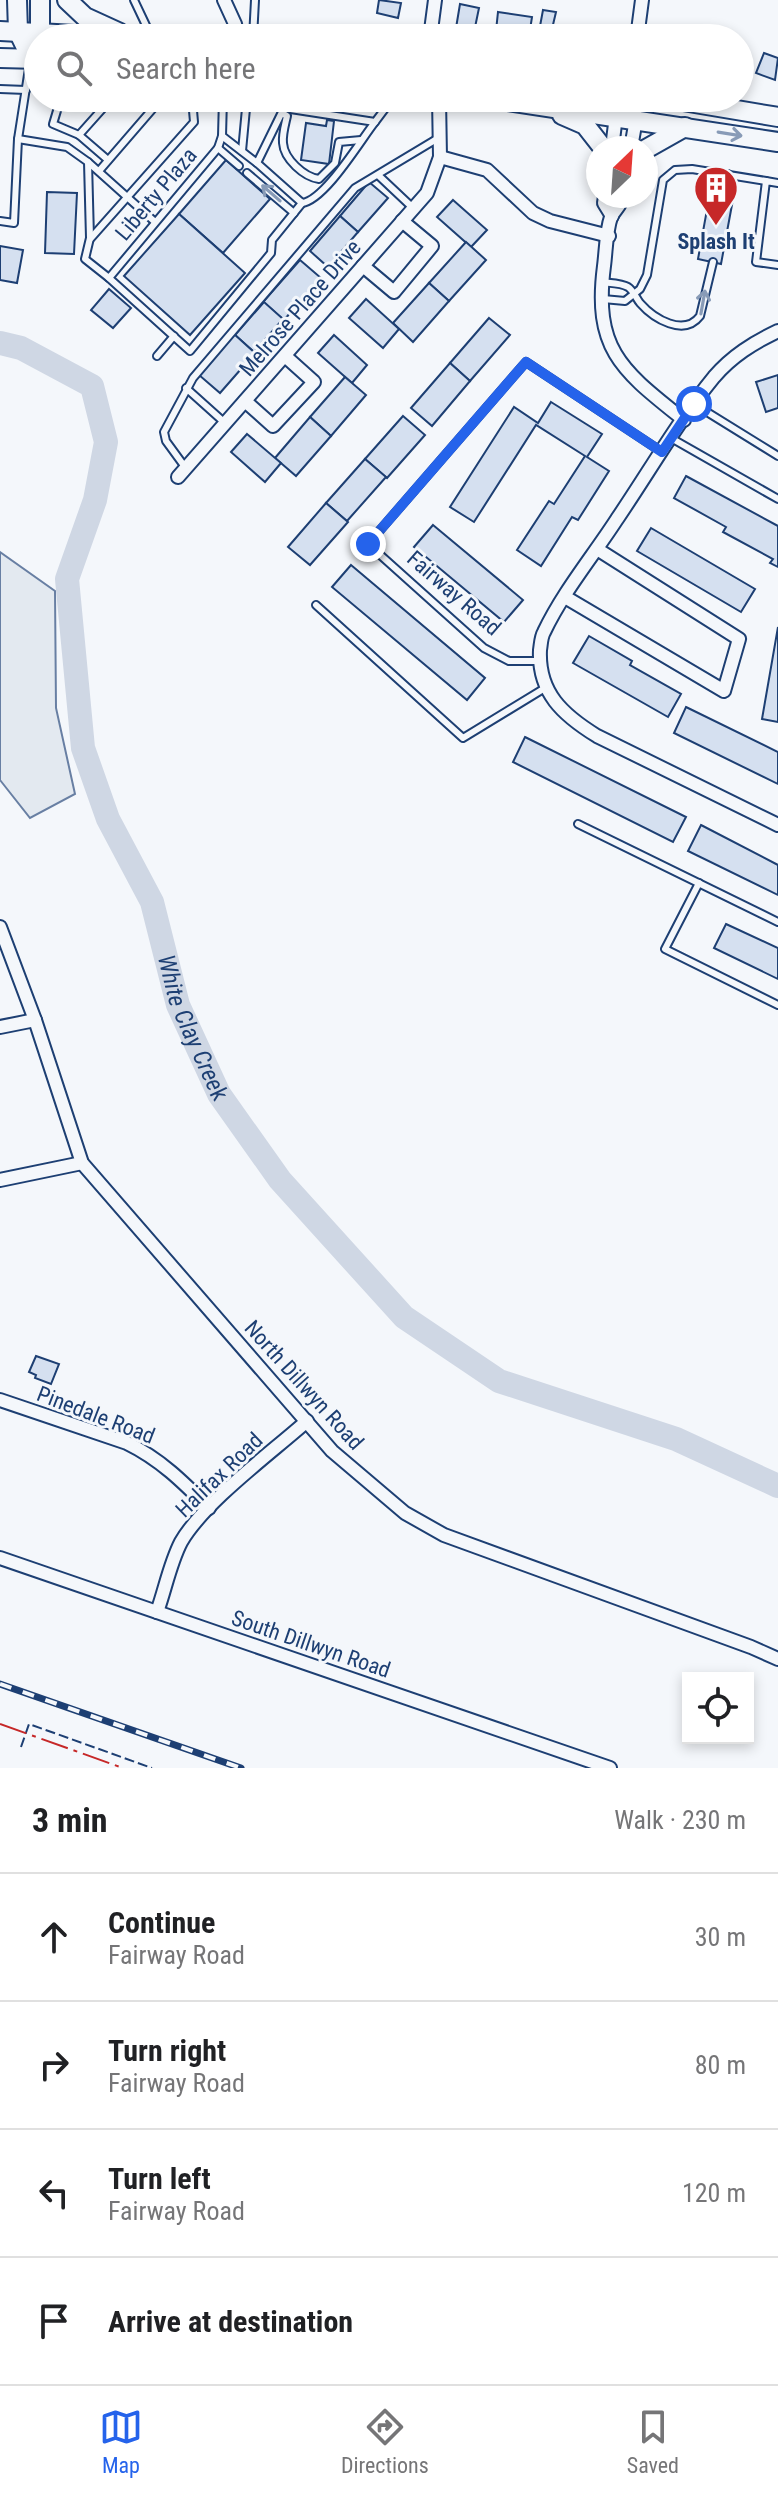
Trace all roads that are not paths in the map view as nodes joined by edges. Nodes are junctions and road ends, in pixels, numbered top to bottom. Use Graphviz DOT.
graph roads {
  1 [pos="17,0"];
  2 [pos="40,0"];
  3 [pos="67,0"];
  4 [pos="134,0"];
  5 [pos="224,0"];
  6 [pos="255,0"];
  7 [pos="435,0"];
  8 [pos="642,0"];
  9 [pos="40,24"];
  10 [pos="100,24"];
  11 [pos="145,24"];
  12 [pos="233,24"];
  13 [pos="254,24"];
  14 [pos="432,24"];
  15 [pos="639,24"];
  16 [pos="9,31"];
  17 [pos="24,47"];
  18 [pos="0,58"];
  19 [pos="24,58"];
  20 [pos="0,89"];
  21 [pos="24,90"];
  22 [pos="24,102"];
  23 [pos="57,112"];
  24 [pos="100,112"];
  25 [pos="150,112"];
  26 [pos="193,112"];
  27 [pos="223,112"];
  28 [pos="246,112"];
  29 [pos="282,112"];
  30 [pos="284,112"];
  31 [pos="291,112"];
  32 [pos="382,112"];
  33 [pos="439,112"];
  34 [pos="555,112"];
  35 [pos="586,112"];
  36 [pos="619,112"];
  37 [pos="634,112"];
  38 [pos="748,112"];
  39 [pos="616,116"];
  40 [pos="778,117"];
  41 [pos="636,119"];
  42 [pos="375,122"];
  43 [pos="685,127"];
  44 [pos="79,135"];
  45 [pos="222,136"];
  46 [pos="594,136"];
  47 [pos="614,136"];
  48 [pos="633,136"];
  49 [pos="440,137"];
  50 [pos="18,139"];
  51 [pos="361,140"];
  52 [pos="658,142"];
  53 [pos="778,142"];
  54 [pos="218,148"];
  55 [pos="242,151"];
  56 [pos="440,157"];
  57 [pos="108,160"];
  58 [pos="88,162"];
  59 [pos="257,163"];
  60 [pos="239,166"];
  61 [pos="99,171"];
  62 [pos="247,173"];
  63 [pos="728,174"];
  64 [pos="378,175"];
  65 [pos="766,181"];
  66 [pos="778,183"];
  67 [pos="725,193"];
  68 [pos="128,196"];
  69 [pos="302,203"];
  70 [pos="413,208"];
  71 [pos="607,208"];
  72 [pos="619,208"];
  73 [pos="294,213"];
  74 [pos="612,216"];
  75 [pos="0,221"];
  76 [pos="402,221"];
  77 [pos="155,222"];
  78 [pos="609,236"];
  79 [pos="90,238"];
  80 [pos="713,262"];
  81 [pos="778,265"];
  82 [pos="363,266"];
  83 [pos="109,278"];
  84 [pos="602,282"];
  85 [pos="634,294"];
  86 [pos="601,299"];
  87 [pos="778,331"];
  88 [pos="174,336"];
  89 [pos="157,356"];
  90 [pos="285,356"];
  91 [pos="186,388"];
  92 [pos="245,401"];
  93 [pos="694,404"];
  94 [pos="684,420"];
  95 [pos="226,423"];
  96 [pos="671,438"];
  97 [pos="662,452"];
  98 [pos="778,456"];
  99 [pos="182,473"];
  100 [pos="778,499"];
  101 [pos="597,549"];
  102 [pos="565,597"];
  103 [pos="316,605"];
  104 [pos="541,661"];
  105 [pos="545,688"];
  106 [pos="578,824"];
  107 [pos="778,825"];
  108 [pos="699,883"];
  109 [pos="778,922"];
  110 [pos="0,927"];
  111 [pos="778,1005"];
  112 [pos="35,1020"];
  113 [pos="0,1027"];
  114 [pos="82,1163"];
  115 [pos="0,1180"];
  116 [pos="0,1400"];
  117 [pos="307,1421"];
  118 [pos="209,1508"];
  119 [pos="0,1558"];
  120 [pos="157,1612"];
  121 [pos="778,1659"];
  122 [pos="610,1768"];
  1 -- 16 [label="main road"];
  2 -- 9 [label="main road"];
  3 -- 10 [label="main road"];
  4 -- 11 [label="lane"];
  5 -- 12 [label="street"];
  6 -- 13 [label="lane"];
  7 -- 14 [label="street"];
  8 -- 15 [label="street"];
  16 -- 17 [label="main road"];
  18 -- 19 [label="main road"];
  20 -- 21 [label="lane"];
  22 -- 50 [label="lane"];
  23 -- 44 [label="lane"];
  24 -- 44 [label="lane"];
  25 -- 57 [label="lane"];
  26 -- 68 [label="lane"];
  27 -- 45 [label="lane, Liberty Plaza"];
  28 -- 55 [label="lane"];
  29 -- 59 [label="lane"];
  30 -- 51 [label="lane"];
  31 -- 42 [label="lane"];
  32 -- 42 [label="lane"];
  33 -- 49 [label="street, Melrose Place Drive"];
  34 -- 46 [label="main road"];
  35 -- 39 [label="main road"];
  36 -- 39 [label="street"];
  37 -- 41 [label="street"];
  38 -- 40 [label="main road"];
  39 -- 41 [label="main road"];
  39 -- 47 [label="street"];
  41 -- 43 [label="main road"];
  41 -- 48 [label="street"];
  42 -- 51 [label="lane"];
  43 -- 52 [label="main road"];
  43 -- 53 [label="main road, one-way"];
  44 -- 57 [label="lane"];
  45 -- 54 [label="lane, Liberty Plaza"];
  45 -- 55 [label="lane"];
  49 -- 56 [label="street, Melrose Place Drive"];
  49 -- 64 [label="lane"];
  50 -- 58 [label="lane"];
  50 -- 75 [label="lane"];
  51 -- 69 [label="lane"];
  54 -- 60 [label="lane"];
  54 -- 77 [label="lane, Liberty Plaza"];
  55 -- 59 [label="lane"];
  56 -- 70 [label="street, Melrose Place Drive"];
  56 -- 78 [label="street"];
  57 -- 61 [label="lane"];
  58 -- 61 [label="lane"];
  58 -- 79 [label="lane"];
  59 -- 69 [label="lane"];
  61 -- 68 [label="lane"];
  73 -- 62 [label="lane, one-way"];
  63 -- 65 [label="lane"];
  63 -- 67 [label="lane"];
  63 -- 85 [label="lane"];
  64 -- 70 [label="lane"];
  64 -- 91 [label="lane"];
  65 -- 66 [label="lane"];
  65 -- 81 [label="lane"];
  68 -- 77 [label="lane"];
  68 -- 79 [label="lane"];
  69 -- 73 [label="lane"];
  70 -- 76 [label="street, Melrose Place Drive"];
  71 -- 74 [label="street"];
  72 -- 74 [label="street"];
  73 -- 88 [label="lane"];
  74 -- 78 [label="street"];
  76 -- 82 [label="street, Melrose Place Drive"];
  76 -- 82 [label="street"];
  77 -- 83 [label="lane, Liberty Plaza"];
  78 -- 84 [label="street"];
  79 -- 83 [label="lane"];
  85 -- 80 [label="lane, one-way"];
  82 -- 90 [label="street, Melrose Place Drive"];
  83 -- 88 [label="lane"];
  84 -- 85 [label="lane"];
  84 -- 86 [label="street"];
  85 -- 86 [label="lane"];
  86 -- 94 [label="street"];
  87 -- 93 [label="street"];
  88 -- 89 [label="lane"];
  90 -- 92 [label="street, Melrose Place Drive"];
  90 -- 92 [label="street"];
  91 -- 95 [label="lane"];
  91 -- 99 [label="lane"];
  92 -- 95 [label="street, Melrose Place Drive"];
  93 -- 94 [label="street"];
  93 -- 98 [label="lane"];
  94 -- 96 [label="street"];
  95 -- 99 [label="street, Melrose Place Drive"];
  96 -- 97 [label="street"];
  96 -- 100 [label="lane"];
  97 -- 101 [label="street"];
  97 -- 104 [label="lane, Fairway Road"];
  101 -- 102 [label="street"];
  101 -- 102 [label="street"];
  102 -- 104 [label="street"];
  103 -- 105 [label="lane"];
  104 -- 105 [label="street"];
  105 -- 107 [label="street"];
  106 -- 108 [label="lane"];
  108 -- 109 [label="lane"];
  108 -- 111 [label="lane"];
  110 -- 112 [label="street, North Dillwyn Road"];
  112 -- 113 [label="street"];
  112 -- 114 [label="street, North Dillwyn Road"];
  114 -- 115 [label="street"];
  114 -- 117 [label="street, North Dillwyn Road"];
  116 -- 118 [label="street, Pinedale Road"];
  117 -- 118 [label="street, Halifax Road"];
  117 -- 121 [label="street, North Dillwyn Road"];
  118 -- 120 [label="street, Halifax Road"];
  119 -- 120 [label="street, South Dillwyn Road"];
  120 -- 122 [label="street, South Dillwyn Road"];
}
